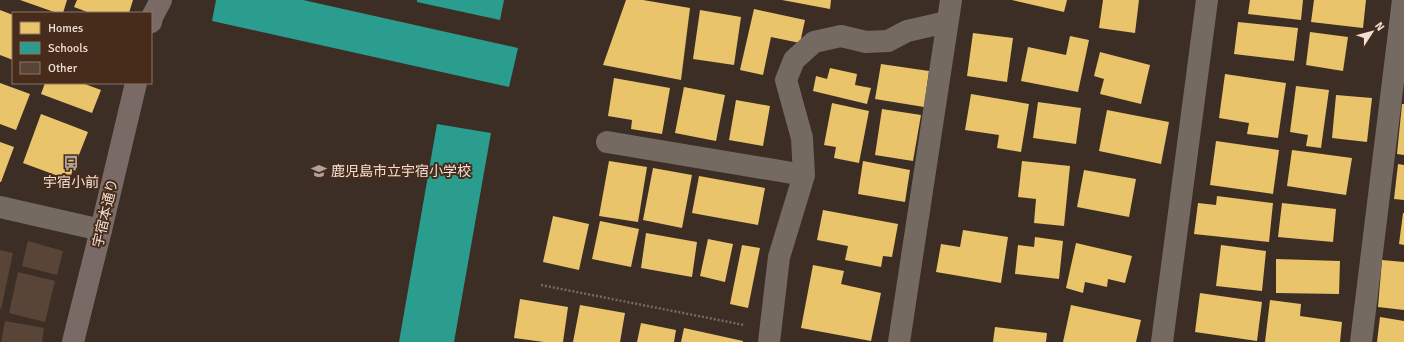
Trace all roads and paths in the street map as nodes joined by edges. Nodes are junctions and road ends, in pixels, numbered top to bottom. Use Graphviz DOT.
graph roads {
  1 [pos="161,0"];
  2 [pos="951,0"];
  3 [pos="1207,0"];
  4 [pos="1403,0"];
  5 [pos="152,17"];
  6 [pos="947,22"];
  7 [pos="136,84"];
  8 [pos="607,142"];
  9 [pos="804,175"];
  10 [pos="0,207"];
  11 [pos="101,230"];
  12 [pos="541,286"];
  13 [pos="770,336"];
  14 [pos="73,342"];
  15 [pos="899,342"];
  16 [pos="1162,342"];
  17 [pos="1361,342"];
  1 -- 5 [label="street"];
  2 -- 6 [label="street"];
  3 -- 16 [label="street"];
  4 -- 17 [label="street"];
  6 -- 9 [label="street"];
  6 -- 15 [label="street"];
  7 -- 11 [label="street, 宇宿本通り"];
  8 -- 9 [label="street"];
  9 -- 13 [label="street"];
  10 -- 11 [label="street"];
  11 -- 14 [label="street, 宇宿本通り"];
  12 -- 13 [label="path"];
}
